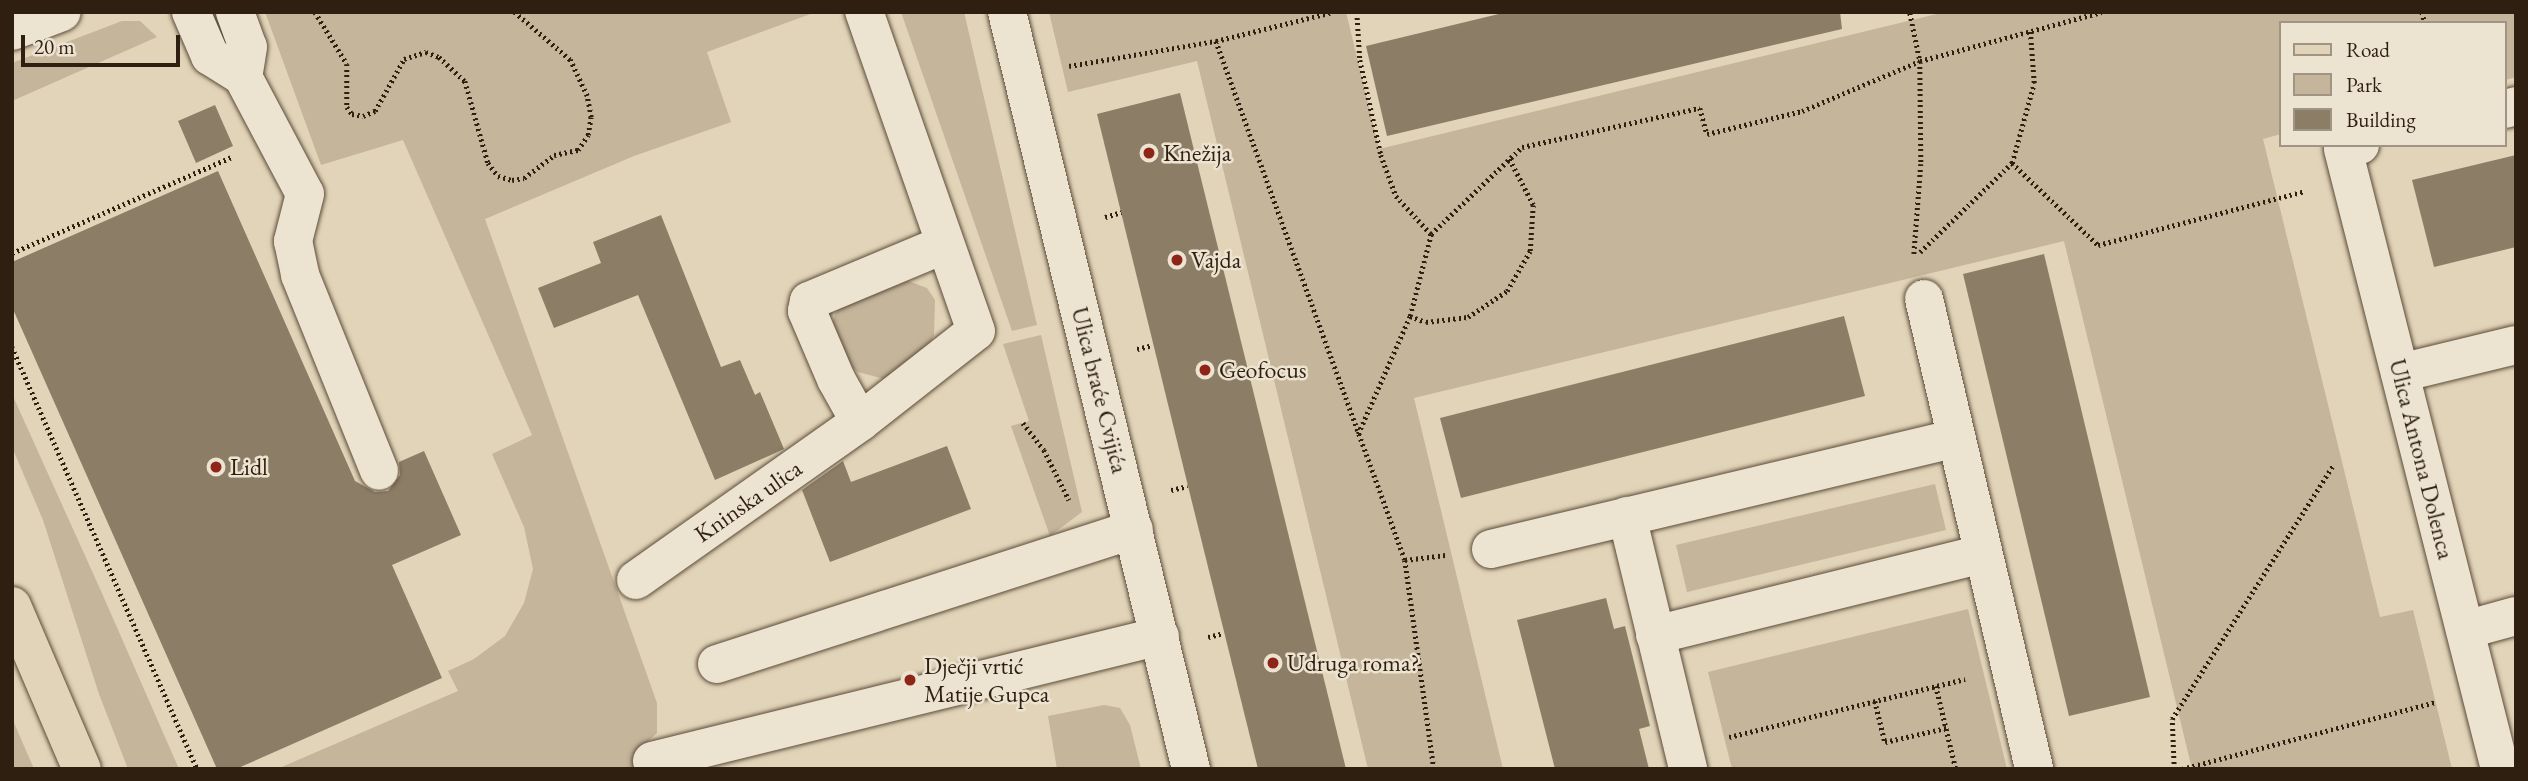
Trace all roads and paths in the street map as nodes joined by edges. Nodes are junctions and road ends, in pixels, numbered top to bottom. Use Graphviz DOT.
graph roads {
  1 [pos="62,12"];
  2 [pos="191,12"];
  3 [pos="235,12"];
  4 [pos="316,12"];
  5 [pos="514,12"];
  6 [pos="864,12"];
  7 [pos="1007,12"];
  8 [pos="1334,12"];
  9 [pos="1357,12"];
  10 [pos="2101,12"];
  11 [pos="1910,13"];
  12 [pos="2029,30"];
  13 [pos="12,31"];
  14 [pos="1216,41"];
  15 [pos="1920,61"];
  16 [pos="1058,68"];
  17 [pos="243,77"];
  18 [pos="274,138"];
  19 [pos="1508,158"];
  20 [pos="2351,158"];
  21 [pos="2012,163"];
  22 [pos="1431,234"];
  23 [pos="946,244"];
  24 [pos="12,253"];
  25 [pos="1914,257"];
  26 [pos="1924,299"];
  27 [pos="1410,316"];
  28 [pos="2516,345"];
  29 [pos="12,347"];
  30 [pos="2400,373"];
  31 [pos="860,422"];
  32 [pos="1023,423"];
  33 [pos="1358,434"];
  34 [pos="1956,438"];
  35 [pos="2333,465"];
  36 [pos="379,471"];
  37 [pos="1627,516"];
  38 [pos="1134,529"];
  39 [pos="1088,542"];
  40 [pos="1491,548"];
  41 [pos="1983,554"];
  42 [pos="636,580"];
  43 [pos="12,606"];
  44 [pos="2516,617"];
  45 [pos="2465,630"];
  46 [pos="1656,635"];
  47 [pos="1160,636"];
  48 [pos="717,664"];
  49 [pos="2010,668"];
  50 [pos="1936,686"];
  51 [pos="2480,690"];
  52 [pos="1875,701"];
  53 [pos="1946,728"];
  54 [pos="1686,759"];
  55 [pos="652,761"];
  56 [pos="82,769"];
  57 [pos="197,769"];
  58 [pos="1191,769"];
  59 [pos="1434,769"];
  60 [pos="1956,769"];
  61 [pos="2034,769"];
  62 [pos="2174,769"];
  63 [pos="2182,769"];
  64 [pos="2500,769"];
  1 -- 13 [label="street"];
  2 -- 17 [label="street"];
  3 -- 17 [label="street"];
  4 -- 5 [label="path"];
  6 -- 23 [label="street, Kninska ulica"];
  7 -- 38 [label="street, Ulica braće Cvijića"];
  8 -- 14 [label="path"];
  9 -- 22 [label="path"];
  10 -- 12 [label="path"];
  11 -- 15 [label="path"];
  12 -- 15 [label="path"];
  12 -- 21 [label="path"];
  14 -- 16 [label="path"];
  14 -- 33 [label="path"];
  15 -- 19 [label="path"];
  15 -- 25 [label="path"];
  17 -- 18 [label="street"];
  18 -- 24 [label="path"];
  18 -- 36 [label="street"];
  19 -- 22 [label="path"];
  19 -- 27 [label="path"];
  20 -- 21 [label="path"];
  20 -- 30 [label="street, Ulica Antona Dolenca"];
  21 -- 25 [label="path"];
  22 -- 27 [label="path"];
  23 -- 31 [label="street, Kninska ulica"];
  23 -- 31 [label="street"];
  25 -- 26 [label="path"];
  26 -- 34 [label="street"];
  27 -- 33 [label="path"];
  28 -- 30 [label="street"];
  29 -- 57 [label="path"];
  30 -- 45 [label="street, Ulica Antona Dolenca"];
  31 -- 42 [label="street, Kninska ulica"];
  32 -- 39 [label="path"];
  33 -- 59 [label="path"];
  34 -- 37 [label="street"];
  34 -- 41 [label="street"];
  35 -- 62 [label="path"];
  37 -- 40 [label="street"];
  37 -- 46 [label="street"];
  38 -- 39 [label="street"];
  38 -- 47 [label="street, Ulica braće Cvijića"];
  39 -- 48 [label="street"];
  41 -- 46 [label="street"];
  41 -- 49 [label="street"];
  43 -- 56 [label="main road"];
  44 -- 45 [label="street"];
  45 -- 51 [label="street, Ulica Antona Dolenca"];
  46 -- 54 [label="street"];
  47 -- 55 [label="street"];
  47 -- 58 [label="street, Ulica braće Cvijića"];
  49 -- 50 [label="path"];
  49 -- 61 [label="street"];
  50 -- 52 [label="path"];
  50 -- 53 [label="path"];
  51 -- 63 [label="path"];
  51 -- 64 [label="street, Ulica Antona Dolenca"];
  52 -- 53 [label="path"];
  52 -- 54 [label="path"];
  53 -- 60 [label="path"];
}
